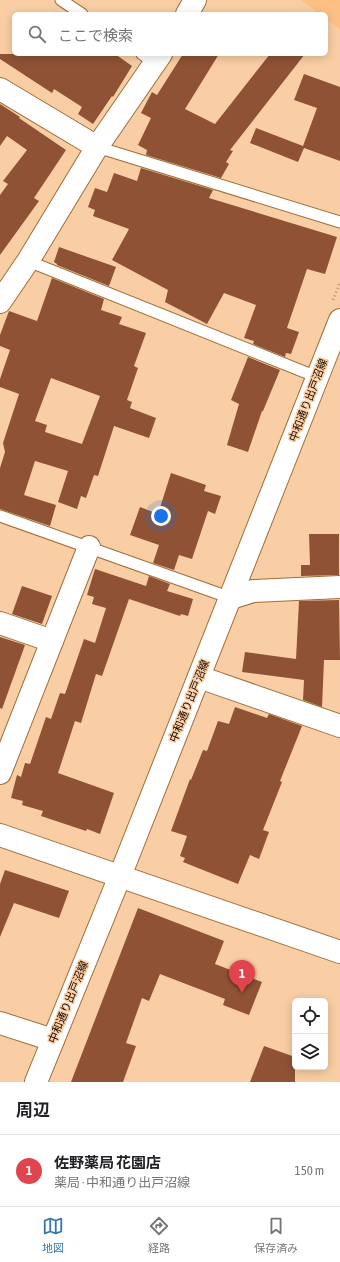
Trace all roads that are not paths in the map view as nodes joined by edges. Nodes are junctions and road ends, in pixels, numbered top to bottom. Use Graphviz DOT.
graph roads {
  1 [pos="61,0"];
  2 [pos="196,0"];
  3 [pos="79,12"];
  4 [pos="187,12"];
  5 [pos="153,57"];
  6 [pos="0,89"];
  7 [pos="97,148"];
  8 [pos="340,222"];
  9 [pos="28,261"];
  10 [pos="0,302"];
  11 [pos="340,320"];
  12 [pos="317,377"];
  13 [pos="0,516"];
  14 [pos="89,547"];
  15 [pos="340,587"];
  16 [pos="231,598"];
  17 [pos="0,623"];
  18 [pos="52,641"];
  19 [pos="199,677"];
  20 [pos="340,726"];
  21 [pos="0,773"];
  22 [pos="0,835"];
  23 [pos="120,876"];
  24 [pos="340,952"];
  25 [pos="0,1023"];
  26 [pos="53,1040"];
  27 [pos="36,1082"];
  1 -- 3 [label="lane"];
  2 -- 4 [label="street"];
  5 -- 7 [label="street"];
  6 -- 7 [label="street"];
  7 -- 8 [label="lane"];
  7 -- 9 [label="street"];
  9 -- 10 [label="street"];
  9 -- 12 [label="lane"];
  11 -- 12 [label="street, 中和通り出戸沼線"];
  12 -- 16 [label="street, 中和通り出戸沼線"];
  13 -- 14 [label="lane"];
  14 -- 16 [label="lane"];
  14 -- 18 [label="street"];
  15 -- 16 [label="street"];
  16 -- 19 [label="street, 中和通り出戸沼線"];
  17 -- 18 [label="street"];
  18 -- 21 [label="street"];
  19 -- 20 [label="street"];
  19 -- 23 [label="street, 中和通り出戸沼線"];
  22 -- 23 [label="street"];
  23 -- 24 [label="street"];
  23 -- 26 [label="street, 中和通り出戸沼線"];
  25 -- 26 [label="street"];
  26 -- 27 [label="street, 中和通り出戸沼線"];
}
